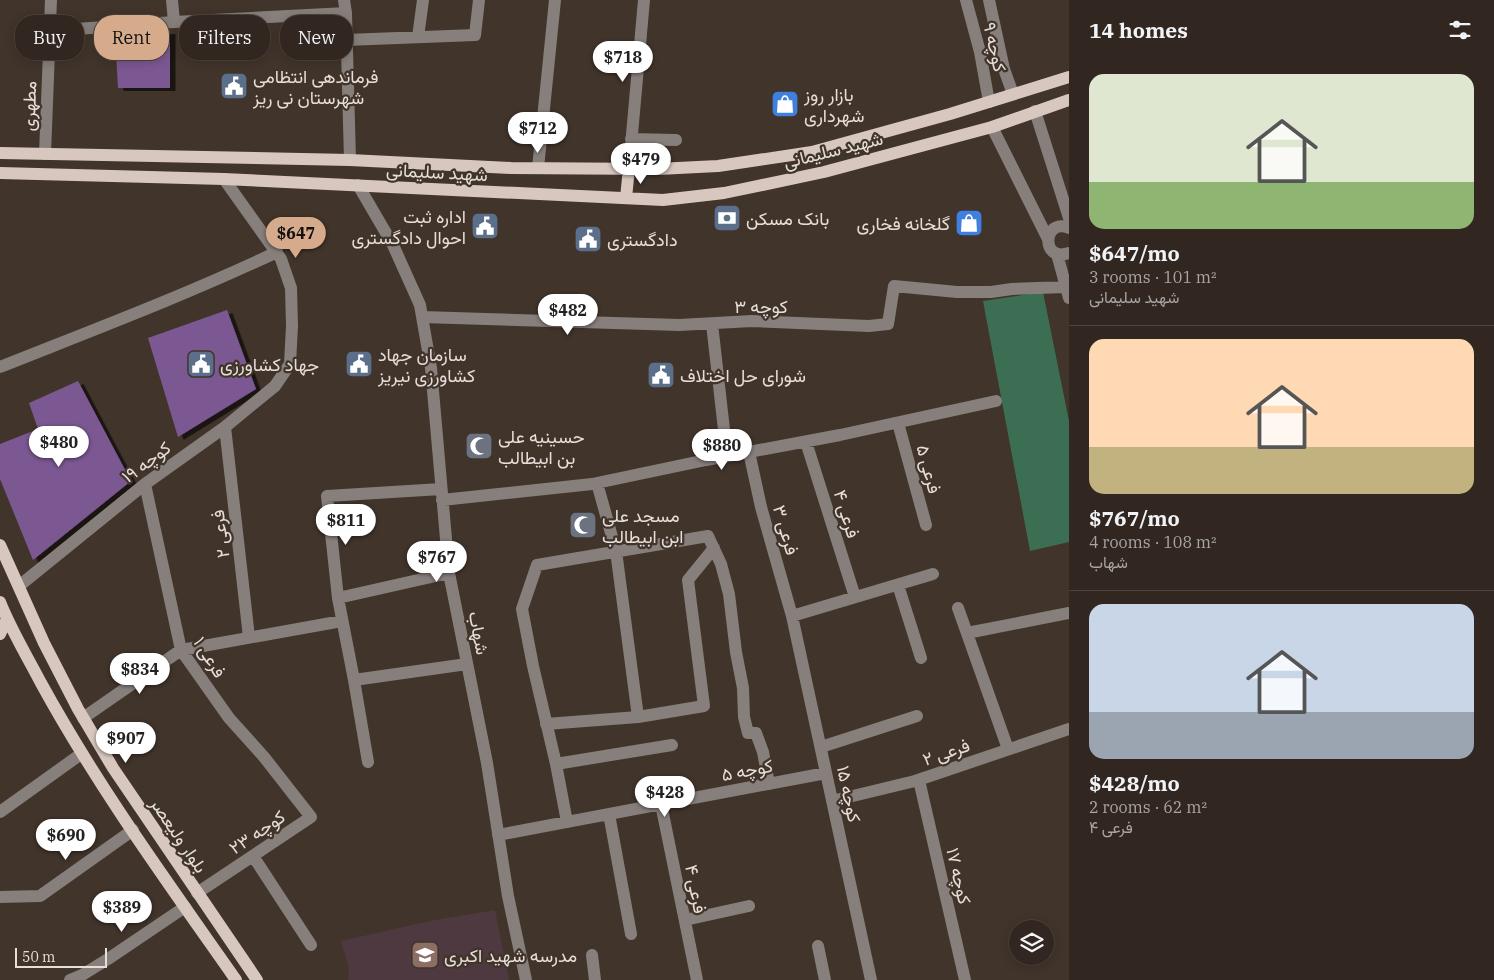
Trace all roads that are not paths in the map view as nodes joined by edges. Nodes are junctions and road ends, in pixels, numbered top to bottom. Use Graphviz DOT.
graph roads {
  1 [pos="51,0"];
  2 [pos="172,0"];
  3 [pos="344,0"];
  4 [pos="423,0"];
  5 [pos="479,0"];
  6 [pos="555,0"];
  7 [pos="644,0"];
  8 [pos="966,0"];
  9 [pos="988,0"];
  10 [pos="346,13"];
  11 [pos="51,15"];
  12 [pos="174,22"];
  13 [pos="84,29"];
  14 [pos="418,37"];
  15 [pos="353,40"];
  16 [pos="49,60"];
  17 [pos="347,60"];
  18 [pos="1069,77"];
  19 [pos="1013,94"];
  20 [pos="1069,100"];
  21 [pos="989,102"];
  22 [pos="1035,111"];
  23 [pos="992,127"];
  24 [pos="631,139"];
  25 [pos="676,140"];
  26 [pos="0,153"];
  27 [pos="45,154"];
  28 [pos="225,157"];
  29 [pos="350,160"];
  30 [pos="538,168"];
  31 [pos="629,168"];
  32 [pos="0,173"];
  33 [pos="224,179"];
  34 [pos="358,186"];
  35 [pos="1065,189"];
  36 [pos="626,198"];
  37 [pos="1069,218"];
  38 [pos="1069,228"];
  39 [pos="1048,239"];
  40 [pos="277,252"];
  41 [pos="1065,256"];
  42 [pos="1068,292"];
  43 [pos="422,318"];
  44 [pos="712,324"];
  45 [pos="0,368"];
  46 [pos="996,401"];
  47 [pos="898,423"];
  48 [pos="225,427"];
  49 [pos="806,442"];
  50 [pos="749,452"];
  51 [pos="727,456"];
  52 [pos="145,484"];
  53 [pos="597,484"];
  54 [pos="442,495"];
  55 [pos="926,524"];
  56 [pos="0,545"];
  57 [pos="714,548"];
  58 [pos="616,551"];
  59 [pos="449,573"];
  60 [pos="933,574"];
  61 [pos="898,584"];
  62 [pos="19,586"];
  63 [pos="855,597"];
  64 [pos="338,598"];
  65 [pos="0,602"];
  66 [pos="958,608"];
  67 [pos="1069,613"];
  68 [pos="792,616"];
  69 [pos="4,621"];
  70 [pos="342,621"];
  71 [pos="967,633"];
  72 [pos="0,634"];
  73 [pos="249,638"];
  74 [pos="181,650"];
  75 [pos="921,658"];
  76 [pos="467,664"];
  77 [pos="354,680"];
  78 [pos="917,716"];
  79 [pos="638,717"];
  80 [pos="83,718"];
  81 [pos="546,724"];
  82 [pos="1069,729"];
  83 [pos="672,745"];
  84 [pos="820,747"];
  85 [pos="1008,749"];
  86 [pos="81,754"];
  87 [pos="368,762"];
  88 [pos="556,764"];
  89 [pos="826,772"];
  90 [pos="919,780"];
  91 [pos="768,784"];
  92 [pos="832,801"];
  93 [pos="661,804"];
  94 [pos="0,812"];
  95 [pos="609,814"];
  96 [pos="311,817"];
  97 [pos="567,822"];
  98 [pos="133,830"];
  99 [pos="498,835"];
  100 [pos="172,856"];
  101 [pos="253,856"];
  102 [pos="157,866"];
  103 [pos="198,893"];
  104 [pos="0,897"];
  105 [pos="748,906"];
  106 [pos="185,907"];
  107 [pos="685,920"];
  108 [pos="631,934"];
  109 [pos="311,945"];
  110 [pos="818,946"];
  111 [pos="592,955"];
  112 [pos="70,980"];
  113 [pos="236,980"];
  114 [pos="257,980"];
  115 [pos="526,980"];
  116 [pos="595,980"];
  117 [pos="697,980"];
  118 [pos="825,980"];
  119 [pos="871,980"];
  120 [pos="965,980"];
  1 -- 11 [label="street, مطهری"];
  2 -- 12 [label="street"];
  3 -- 10 [label="street"];
  4 -- 14 [label="street"];
  5 -- 14 [label="street"];
  6 -- 30 [label="street"];
  7 -- 24 [label="street"];
  8 -- 21 [label="street, کوچه ۹"];
  9 -- 19 [label="street"];
  10 -- 12 [label="street"];
  12 -- 13 [label="street"];
  14 -- 15 [label="street"];
  16 -- 27 [label="street, مطهری"];
  17 -- 29 [label="street"];
  18 -- 19 [label="main road, شهید سلیمانی"];
  19 -- 21 [label="main road, شهید سلیمانی"];
  20 -- 22 [label="main road, شهید سلیمانی"];
  21 -- 31 [label="main road, شهید سلیمانی"];
  22 -- 23 [label="main road, شهید سلیمانی"];
  22 -- 35 [label="street"];
  23 -- 36 [label="main road, شهید سلیمانی"];
  23 -- 39 [label="street"];
  24 -- 25 [label="street"];
  24 -- 31 [label="street"];
  26 -- 27 [label="main road, شهید سلیمانی"];
  27 -- 28 [label="main road, شهید سلیمانی"];
  28 -- 29 [label="main road, شهید سلیمانی"];
  28 -- 33 [label="main road"];
  29 -- 30 [label="main road, شهید سلیمانی"];
  30 -- 31 [label="main road, شهید سلیمانی"];
  31 -- 36 [label="main road"];
  32 -- 33 [label="main road, شهید سلیمانی"];
  33 -- 34 [label="main road, شهید سلیمانی"];
  33 -- 40 [label="street"];
  34 -- 36 [label="main road, شهید سلیمانی"];
  34 -- 43 [label="street, شهاب"];
  35 -- 37 [label="street"];
  38 -- 39 [label="street"];
  39 -- 41 [label="street"];
  40 -- 45 [label="street"];
  40 -- 48 [label="street, کوچه ۱۹"];
  41 -- 42 [label="street"];
  42 -- 44 [label="street, کوچه ۳"];
  43 -- 44 [label="street, کوچه ۳"];
  43 -- 54 [label="street, شهاب"];
  44 -- 51 [label="street"];
  46 -- 47 [label="street"];
  47 -- 49 [label="street"];
  47 -- 55 [label="street, فرعی ۵"];
  48 -- 52 [label="street, کوچه ۱۹"];
  48 -- 73 [label="street, فرعی ۲"];
  49 -- 50 [label="street"];
  49 -- 63 [label="street, فرعی ۴"];
  50 -- 51 [label="street"];
  50 -- 68 [label="street, فرعی ۳"];
  51 -- 53 [label="street"];
  52 -- 62 [label="street, کوچه ۱۹"];
  52 -- 74 [label="street, فرعی ۱"];
  53 -- 54 [label="street"];
  53 -- 58 [label="street"];
  54 -- 59 [label="street, شهاب"];
  54 -- 64 [label="street"];
  56 -- 62 [label="main road, بلوار ولیعصر"];
  57 -- 58 [label="street"];
  57 -- 79 [label="street"];
  57 -- 91 [label="street"];
  58 -- 79 [label="street"];
  58 -- 81 [label="street"];
  59 -- 64 [label="street"];
  59 -- 76 [label="street, شهاب"];
  60 -- 61 [label="street"];
  61 -- 63 [label="street"];
  61 -- 75 [label="street"];
  62 -- 80 [label="main road, بلوار ولیعصر"];
  63 -- 68 [label="street"];
  64 -- 70 [label="street"];
  65 -- 69 [label="main road, بلوار ولیعصر"];
  66 -- 71 [label="street"];
  67 -- 71 [label="street"];
  68 -- 84 [label="street, کوچه ۱۵"];
  69 -- 72 [label="main road"];
  69 -- 86 [label="main road, بلوار ولیعصر"];
  70 -- 73 [label="street"];
  70 -- 77 [label="street"];
  71 -- 85 [label="street"];
  73 -- 74 [label="street"];
  74 -- 80 [label="street"];
  74 -- 96 [label="street, فرعی ۱"];
  76 -- 77 [label="street"];
  76 -- 99 [label="street, شهاب"];
  77 -- 87 [label="street"];
  78 -- 84 [label="street"];
  79 -- 81 [label="street"];
  80 -- 100 [label="main road, بلوار ولیعصر"];
  81 -- 88 [label="street"];
  82 -- 85 [label="street, فرعی ۲"];
  83 -- 88 [label="street"];
  84 -- 89 [label="street, کوچه ۱۵"];
  85 -- 90 [label="street, فرعی ۲"];
  86 -- 94 [label="street"];
  86 -- 98 [label="main road, بلوار ولیعصر"];
  88 -- 97 [label="street"];
  89 -- 91 [label="street, کوچه ۵"];
  89 -- 92 [label="street, کوچه ۱۵"];
  90 -- 92 [label="street, فرعی ۲"];
  90 -- 120 [label="street, کوچه ۱۷"];
  91 -- 93 [label="street, کوچه ۵"];
  92 -- 119 [label="street, کوچه ۱۵"];
  93 -- 95 [label="street, کوچه ۵"];
  93 -- 107 [label="street, فرعی ۴"];
  95 -- 97 [label="street, کوچه ۵"];
  95 -- 108 [label="street"];
  96 -- 101 [label="street, کوچه ۲۳"];
  97 -- 99 [label="street, کوچه ۵"];
  98 -- 102 [label="main road, بلوار ولیعصر"];
  98 -- 104 [label="street"];
  99 -- 115 [label="street, شهاب"];
  100 -- 102 [label="main road"];
  100 -- 103 [label="main road, بلوار ولیعصر"];
  101 -- 103 [label="street, کوچه ۲۳"];
  101 -- 109 [label="street"];
  102 -- 106 [label="main road, بلوار ولیعصر"];
  103 -- 114 [label="main road, بلوار ولیعصر"];
  105 -- 107 [label="street"];
  106 -- 112 [label="street"];
  106 -- 113 [label="main road, بلوار ولیعصر"];
  107 -- 117 [label="street, فرعی ۴"];
  110 -- 118 [label="street"];
  111 -- 116 [label="street"];
}
